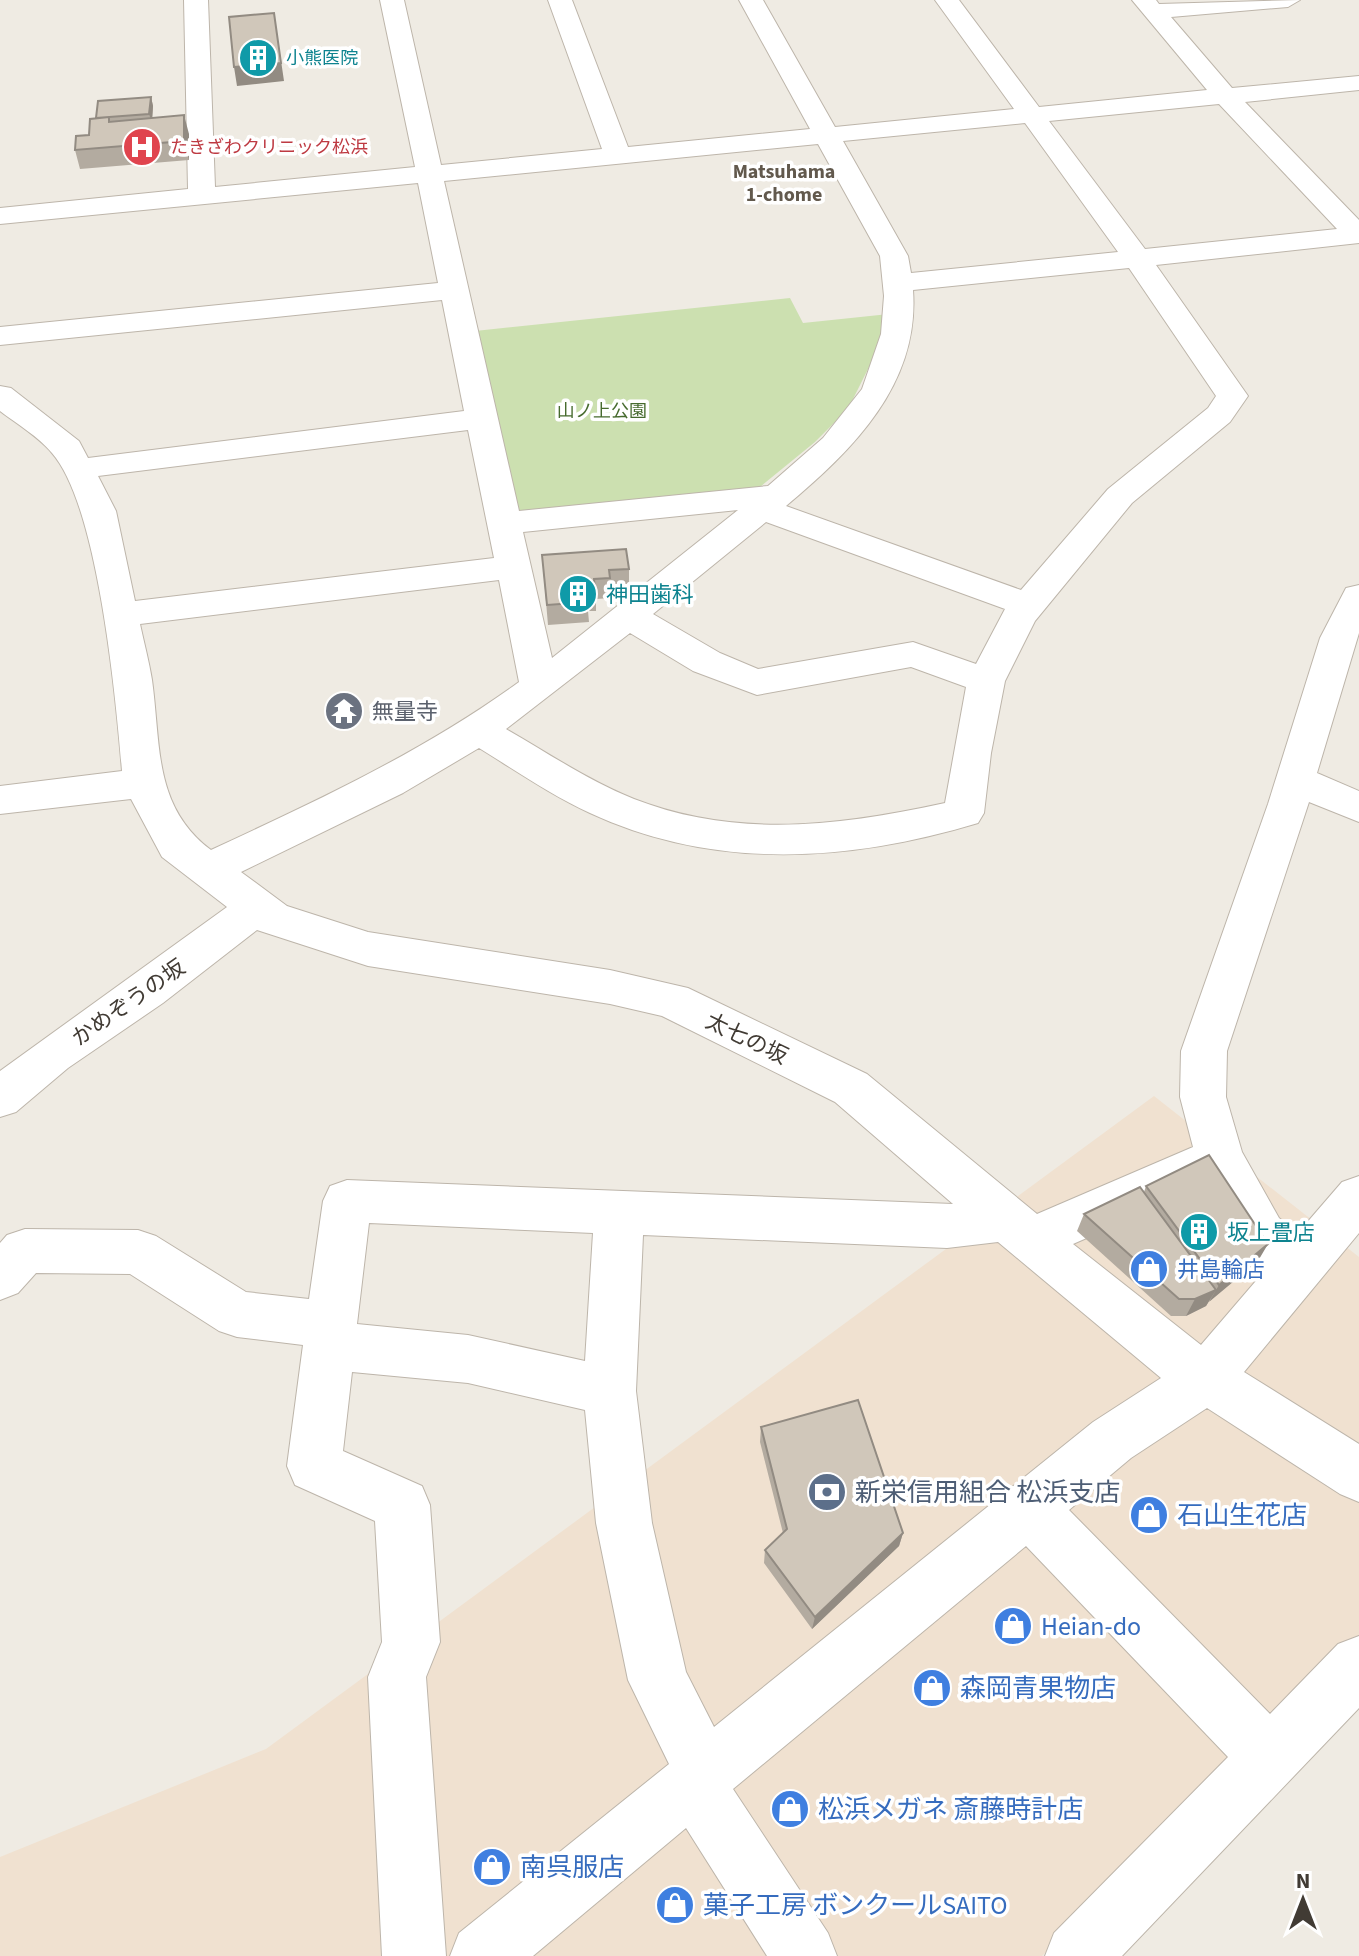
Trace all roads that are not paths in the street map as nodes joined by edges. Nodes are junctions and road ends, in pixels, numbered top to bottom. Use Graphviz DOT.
graph roads {
  1 [pos="196,0"];
  2 [pos="392,0"];
  3 [pos="560,0"];
  4 [pos="751,0"];
  5 [pos="947,0"];
  6 [pos="1288,0"];
  7 [pos="1150,6"];
  8 [pos="1359,83"];
  9 [pos="1227,98"];
  10 [pos="1035,117"];
  11 [pos="826,138"];
  12 [pos="618,156"];
  13 [pos="428,176"];
  14 [pos="202,196"];
  15 [pos="0,216"];
  16 [pos="1137,258"];
  17 [pos="900,283"];
  18 [pos="453,290"];
  19 [pos="0,336"];
  20 [pos="6,407"];
  21 [pos="481,419"];
  22 [pos="77,469"];
  23 [pos="768,502"];
  24 [pos="504,523"];
  25 [pos="513,567"];
  26 [pos="1359,596"];
  27 [pos="1028,605"];
  28 [pos="120,615"];
  29 [pos="628,615"];
  30 [pos="986,681"];
  31 [pos="539,686"];
  32 [pos="476,729"];
  33 [pos="1296,780"];
  34 [pos="143,783"];
  35 [pos="0,800"];
  36 [pos="1359,807"];
  37 [pos="209,869"];
  38 [pos="257,907"];
  39 [pos="0,1098"];
  40 [pos="1219,1157"];
  41 [pos="1359,1197"];
  42 [pos="619,1212"];
  43 [pos="1019,1230"];
  44 [pos="1302,1266"];
  45 [pos="0,1277"];
  46 [pos="330,1335"];
  47 [pos="1205,1379"];
  48 [pos="610,1391"];
  49 [pos="1359,1475"];
  50 [pos="1028,1508"];
  51 [pos="1359,1665"];
  52 [pos="1270,1757"];
  53 [pos="700,1780"];
  54 [pos="414,1956"];
  55 [pos="482,1956"];
  56 [pos="805,1956"];
  57 [pos="1077,1956"];
  1 -- 14 [label="street"];
  2 -- 13 [label="street"];
  3 -- 12 [label="street"];
  4 -- 11 [label="street"];
  5 -- 10 [label="street"];
  6 -- 7 [label="street"];
  7 -- 9 [label="street"];
  8 -- 9 [label="street"];
  9 -- 10 [label="street"];
  9 -- 16 [label="street"];
  10 -- 11 [label="street"];
  10 -- 16 [label="street"];
  11 -- 12 [label="street"];
  11 -- 17 [label="street"];
  12 -- 13 [label="street"];
  13 -- 14 [label="street"];
  13 -- 18 [label="street"];
  14 -- 15 [label="street"];
  16 -- 17 [label="street"];
  16 -- 27 [label="street"];
  17 -- 23 [label="street"];
  18 -- 19 [label="street"];
  18 -- 21 [label="street"];
  20 -- 22 [label="street"];
  21 -- 22 [label="street"];
  21 -- 24 [label="street"];
  22 -- 28 [label="street"];
  23 -- 24 [label="street"];
  23 -- 27 [label="street"];
  23 -- 29 [label="street"];
  24 -- 25 [label="street"];
  25 -- 28 [label="street"];
  25 -- 31 [label="street"];
  26 -- 33 [label="street"];
  27 -- 30 [label="street"];
  28 -- 34 [label="street"];
  29 -- 30 [label="street"];
  29 -- 31 [label="street"];
  30 -- 32 [label="street"];
  31 -- 32 [label="street"];
  32 -- 37 [label="street"];
  33 -- 36 [label="street"];
  33 -- 40 [label="street"];
  34 -- 35 [label="street"];
  34 -- 37 [label="street, 太七の坂"];
  37 -- 38 [label="street, 太七の坂"];
  38 -- 39 [label="street, かめぞうの坂"];
  38 -- 43 [label="street, 太七の坂"];
  40 -- 43 [label="street"];
  40 -- 44 [label="street"];
  41 -- 44 [label="street"];
  42 -- 43 [label="street"];
  42 -- 46 [label="street"];
  42 -- 48 [label="street"];
  43 -- 47 [label="street, 太七の坂"];
  44 -- 47 [label="street"];
  45 -- 46 [label="street"];
  46 -- 48 [label="street"];
  46 -- 54 [label="street"];
  47 -- 49 [label="street, 太七の坂"];
  47 -- 50 [label="street"];
  48 -- 53 [label="street"];
  50 -- 52 [label="street"];
  50 -- 53 [label="street"];
  51 -- 52 [label="street"];
  52 -- 57 [label="street"];
  53 -- 55 [label="street"];
  53 -- 56 [label="street"];
}
